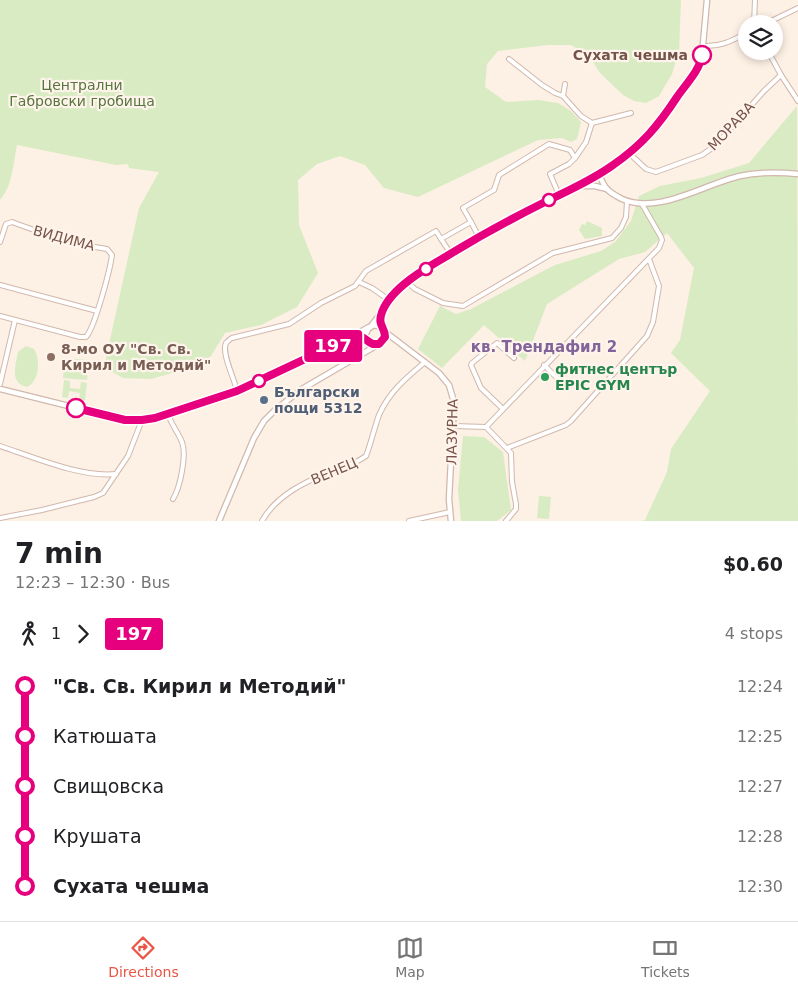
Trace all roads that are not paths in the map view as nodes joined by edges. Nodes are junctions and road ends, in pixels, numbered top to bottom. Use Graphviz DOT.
graph roads {
  1 [pos="707,0"];
  2 [pos="755,0"];
  3 [pos="798,8"];
  4 [pos="754,15"];
  5 [pos="783,15"];
  6 [pos="738,38"];
  7 [pos="703,46"];
  8 [pos="509,59"];
  9 [pos="773,60"];
  10 [pos="781,75"];
  11 [pos="565,84"];
  12 [pos="563,96"];
  13 [pos="798,101"];
  14 [pos="631,113"];
  15 [pos="592,123"];
  16 [pos="629,153"];
  17 [pos="576,158"];
  18 [pos="599,174"];
  19 [pos="798,174"];
  20 [pos="578,186"];
  21 [pos="607,189"];
  22 [pos="559,195"];
  23 [pos="627,201"];
  24 [pos="642,204"];
  25 [pos="470,222"];
  26 [pos="479,237"];
  27 [pos="441,239"];
  28 [pos="0,242"];
  29 [pos="451,254"];
  30 [pos="649,259"];
  31 [pos="359,282"];
  32 [pos="407,282"];
  33 [pos="0,285"];
  34 [pos="389,300"];
  35 [pos="97,311"];
  36 [pos="383,311"];
  37 [pos="0,316"];
  38 [pos="15,320"];
  39 [pos="370,327"];
  40 [pos="382,329"];
  41 [pos="352,337"];
  42 [pos="367,340"];
  43 [pos="395,340"];
  44 [pos="381,343"];
  45 [pos="339,344"];
  46 [pos="362,353"];
  47 [pos="514,358"];
  48 [pos="425,362"];
  49 [pos="2,363"];
  50 [pos="344,364"];
  51 [pos="544,365"];
  52 [pos="559,380"];
  53 [pos="0,384"];
  54 [pos="0,389"];
  55 [pos="237,391"];
  56 [pos="502,408"];
  57 [pos="168,414"];
  58 [pos="142,420"];
  59 [pos="454,426"];
  60 [pos="486,427"];
  61 [pos="0,446"];
  62 [pos="507,448"];
  63 [pos="116,474"];
  64 [pos="173,499"];
  65 [pos="450,512"];
  66 [pos="513,514"];
  67 [pos="0,518"];
  68 [pos="219,521"];
  69 [pos="262,521"];
  70 [pos="409,521"];
  71 [pos="451,521"];
  72 [pos="506,521"];
  73 [pos="514,521"];
  1 -- 7 [label="street"];
  2 -- 4 [label="street"];
  3 -- 5 [label="street"];
  6 -- 7 [label="street"];
  7 -- 16 [label="street"];
  8 -- 12 [label="street"];
  9 -- 10 [label="street"];
  10 -- 13 [label="street"];
  10 -- 16 [label="street, МОРАВА"];
  11 -- 12 [label="street"];
  12 -- 15 [label="street"];
  14 -- 15 [label="street"];
  15 -- 17 [label="street"];
  16 -- 18 [label="street"];
  17 -- 22 [label="street"];
  17 -- 25 [label="street"];
  18 -- 20 [label="street"];
  18 -- 21 [label="street"];
  19 -- 24 [label="street"];
  20 -- 21 [label="street"];
  20 -- 22 [label="street"];
  21 -- 23 [label="street"];
  22 -- 26 [label="street"];
  23 -- 24 [label="street"];
  23 -- 32 [label="street"];
  24 -- 30 [label="street"];
  25 -- 26 [label="street"];
  25 -- 27 [label="street"];
  26 -- 29 [label="street"];
  27 -- 29 [label="street"];
  27 -- 31 [label="street"];
  28 -- 35 [label="street, ВИДИМА"];
  29 -- 32 [label="street"];
  30 -- 51 [label="street"];
  30 -- 62 [label="street"];
  31 -- 34 [label="street"];
  31 -- 55 [label="street"];
  32 -- 34 [label="street"];
  33 -- 35 [label="street"];
  34 -- 36 [label="street"];
  35 -- 38 [label="street"];
  36 -- 39 [label="street"];
  36 -- 40 [label="street"];
  37 -- 38 [label="street"];
  38 -- 49 [label="street"];
  39 -- 40 [label="street"];
  39 -- 41 [label="street"];
  39 -- 42 [label="street"];
  40 -- 43 [label="street, ЛАЗУРНА"];
  40 -- 44 [label="street"];
  41 -- 42 [label="street"];
  41 -- 45 [label="street"];
  42 -- 44 [label="street"];
  42 -- 46 [label="street"];
  43 -- 44 [label="street"];
  43 -- 48 [label="street, ЛАЗУРНА"];
  44 -- 46 [label="street"];
  45 -- 50 [label="street"];
  45 -- 55 [label="street"];
  46 -- 50 [label="street"];
  47 -- 56 [label="street"];
  48 -- 59 [label="street, ЛАЗУРНА"];
  48 -- 69 [label="street, ВЕНЕЦ"];
  49 -- 53 [label="street"];
  50 -- 68 [label="street"];
  51 -- 52 [label="street"];
  51 -- 56 [label="street"];
  54 -- 58 [label="street"];
  55 -- 57 [label="street"];
  56 -- 60 [label="street"];
  57 -- 58 [label="street"];
  57 -- 64 [label="street"];
  58 -- 63 [label="street"];
  59 -- 60 [label="street"];
  59 -- 65 [label="street, ЛАЗУРНА"];
  60 -- 62 [label="street"];
  61 -- 63 [label="street"];
  62 -- 66 [label="street"];
  63 -- 67 [label="street"];
  65 -- 70 [label="street"];
  65 -- 71 [label="street, ЛАЗУРНА"];
  66 -- 72 [label="street"];
  66 -- 73 [label="street"];
}
